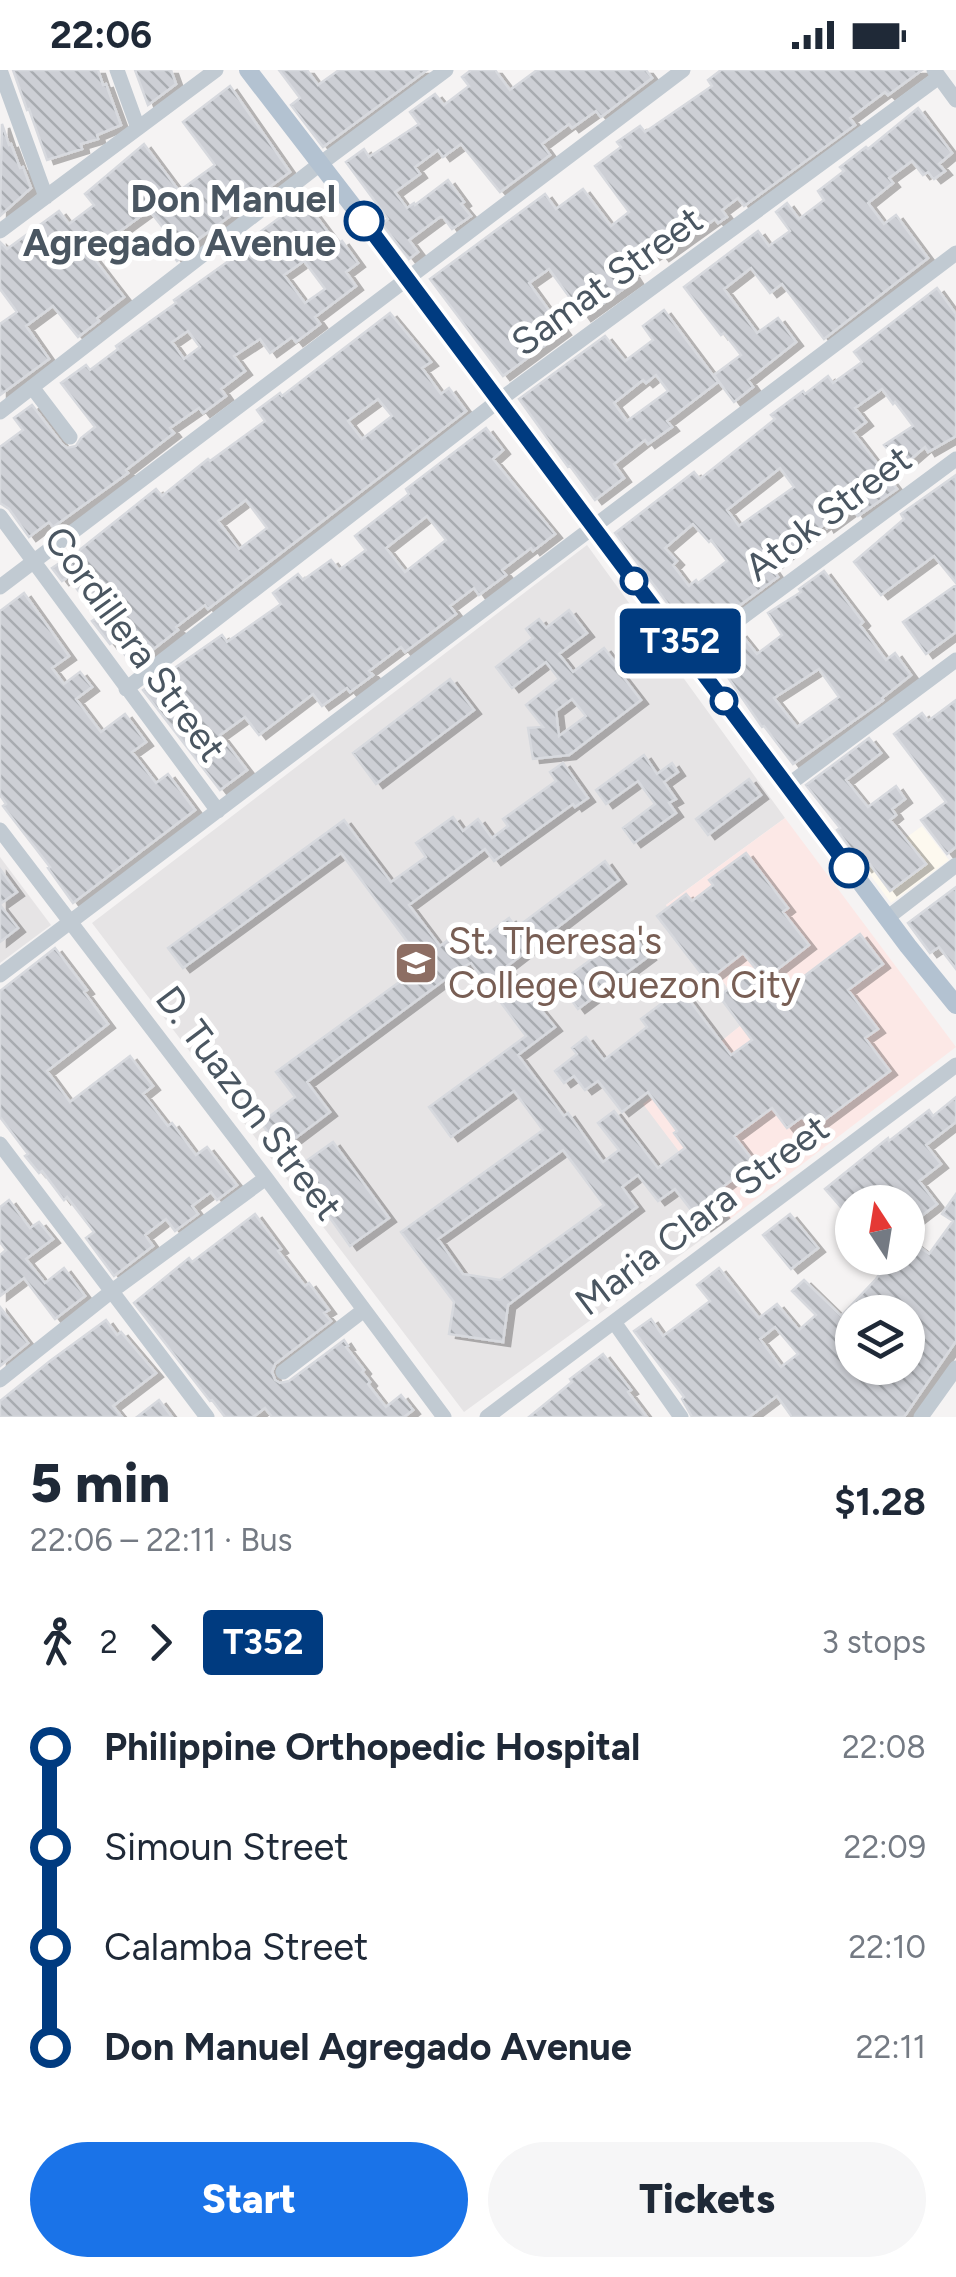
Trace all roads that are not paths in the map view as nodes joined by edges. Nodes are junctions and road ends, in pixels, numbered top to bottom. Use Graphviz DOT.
graph roads {
  1 [pos="0,70"];
  2 [pos="117,70"];
  3 [pos="216,70"];
  4 [pos="248,70"];
  5 [pos="446,70"];
  6 [pos="683,70"];
  7 [pos="937,73"];
  8 [pos="956,100"];
  9 [pos="138,128"];
  10 [pos="320,164"];
  11 [pos="46,198"];
  12 [pos="0,231"];
  13 [pos="956,253"];
  14 [pos="408,278"];
  15 [pos="32,387"];
  16 [pos="498,401"];
  17 [pos="0,412"];
  18 [pos="70,437"];
  19 [pos="956,458"];
  20 [pos="0,516"];
  21 [pos="593,525"];
  22 [pos="33,562"];
  23 [pos="0,587"];
  24 [pos="690,656"];
  25 [pos="956,660"];
  26 [pos="126,690"];
  27 [pos="788,785"];
  28 [pos="218,811"];
  29 [pos="0,830"];
  30 [pos="956,865"];
  31 [pos="888,918"];
  32 [pos="70,922"];
  33 [pos="0,975"];
  34 [pos="956,1005"];
  35 [pos="956,1066"];
  36 [pos="0,1144"];
  37 [pos="266,1178"];
  38 [pos="112,1291"];
  39 [pos="364,1310"];
  40 [pos="614,1322"];
  41 [pos="956,1368"];
  42 [pos="284,1372"];
  43 [pos="0,1380"];
  44 [pos="207,1417"];
  45 [pos="444,1417"];
  46 [pos="487,1417"];
  47 [pos="681,1417"];
  48 [pos="920,1417"];
  1 -- 11 [label="street"];
  2 -- 9 [label="street"];
  3 -- 9 [label="street"];
  4 -- 10 [label="main road"];
  5 -- 10 [label="street"];
  6 -- 14 [label="street"];
  7 -- 8 [label="street"];
  7 -- 16 [label="street, Samat Street"];
  9 -- 11 [label="street"];
  10 -- 14 [label="main road"];
  10 -- 15 [label="street"];
  11 -- 12 [label="street"];
  13 -- 21 [label="street"];
  14 -- 16 [label="main road"];
  14 -- 22 [label="street"];
  15 -- 17 [label="street"];
  15 -- 18 [label="street"];
  16 -- 21 [label="main road"];
  16 -- 26 [label="street, Samat Street"];
  19 -- 24 [label="street, Atok Street"];
  20 -- 22 [label="street, Cordillera Street"];
  21 -- 24 [label="main road"];
  21 -- 28 [label="street"];
  22 -- 23 [label="street"];
  22 -- 26 [label="street, Cordillera Street"];
  24 -- 27 [label="main road"];
  25 -- 27 [label="street"];
  26 -- 28 [label="street, Cordillera Street"];
  27 -- 31 [label="main road"];
  28 -- 32 [label="street"];
  29 -- 32 [label="street, D. Tuazon Street"];
  30 -- 31 [label="street"];
  31 -- 34 [label="main road"];
  32 -- 33 [label="street"];
  32 -- 37 [label="street, D. Tuazon Street"];
  35 -- 40 [label="street, Maria Clara Street"];
  36 -- 38 [label="street"];
  37 -- 38 [label="street"];
  37 -- 39 [label="street, D. Tuazon Street"];
  38 -- 43 [label="street"];
  38 -- 44 [label="street"];
  39 -- 42 [label="street"];
  39 -- 45 [label="street, D. Tuazon Street"];
  40 -- 46 [label="street, Maria Clara Street"];
  40 -- 47 [label="street"];
  41 -- 48 [label="street"];
}
